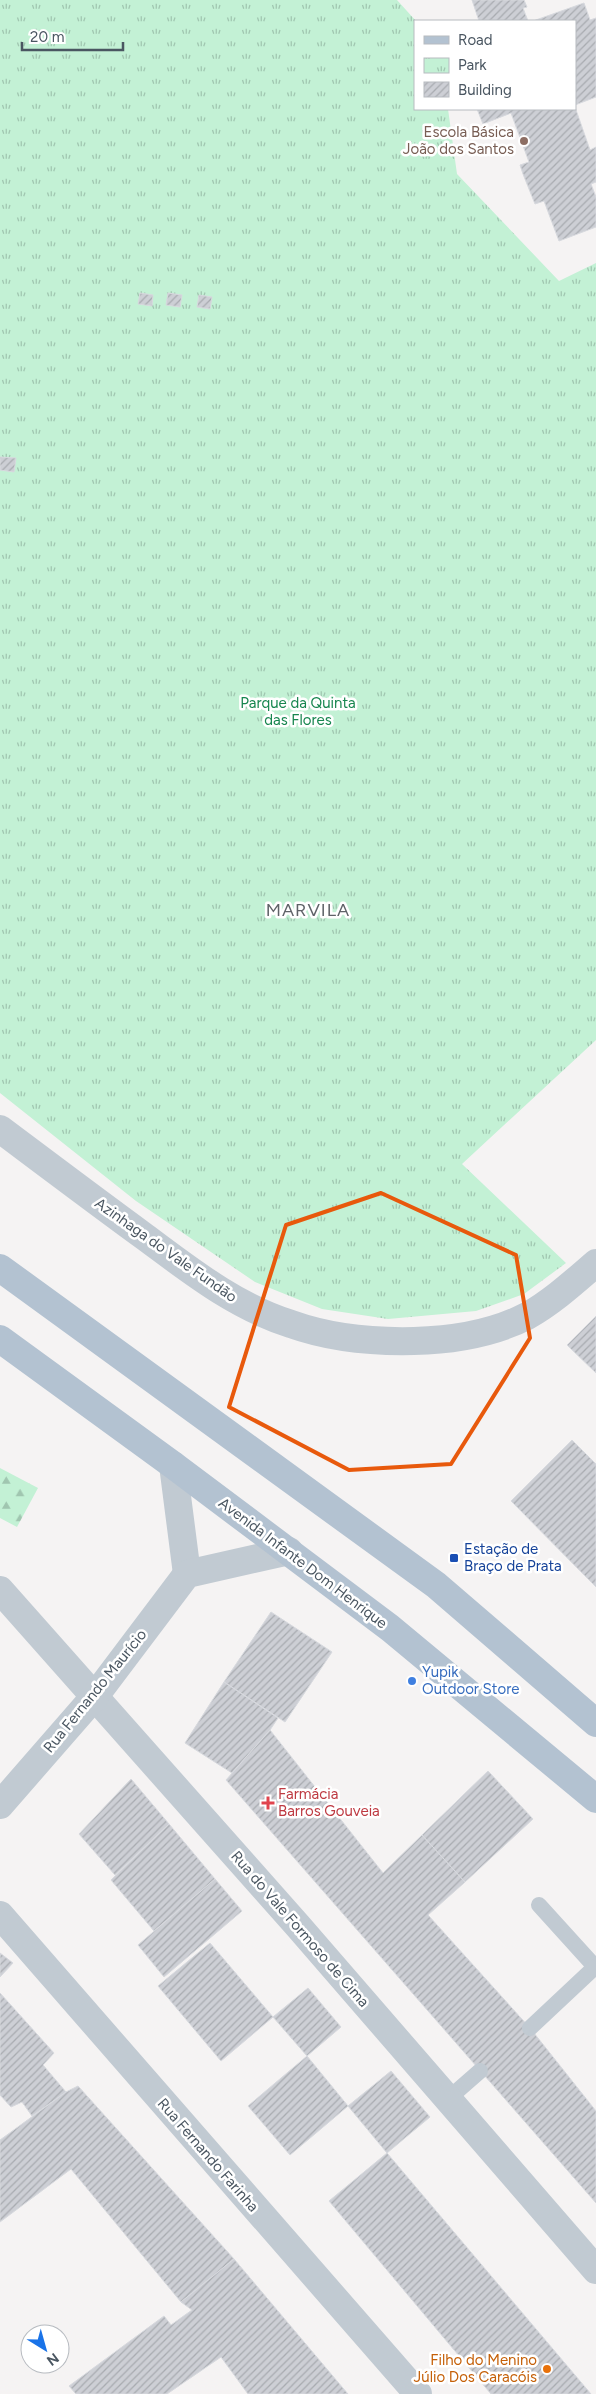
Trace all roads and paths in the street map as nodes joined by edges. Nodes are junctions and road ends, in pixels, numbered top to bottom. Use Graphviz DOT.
graph roads {
  1 [pos="0,1129"];
  2 [pos="596,1263"];
  3 [pos="0,1268"];
  4 [pos="0,1338"];
  5 [pos="173,1465"];
  6 [pos="289,1551"];
  7 [pos="187,1574"];
  8 [pos="0,1590"];
  9 [pos="95,1696"];
  10 [pos="596,1723"];
  11 [pos="596,1799"];
  12 [pos="0,1805"];
  13 [pos="539,1905"];
  14 [pos="0,1915"];
  15 [pos="595,1968"];
  16 [pos="530,2028"];
  17 [pos="480,2071"];
  18 [pos="448,2099"];
  19 [pos="596,2270"];
  20 [pos="418,2394"];
  1 -- 2 [label="street, Azinhaga do Vale Fundão"];
  3 -- 10 [label="main road"];
  4 -- 5 [label="main road, Avenida Infante Dom Henrique"];
  5 -- 6 [label="main road, Avenida Infante Dom Henrique"];
  5 -- 7 [label="street"];
  6 -- 7 [label="street"];
  6 -- 11 [label="main road, Avenida Infante Dom Henrique"];
  7 -- 9 [label="street, Rua Fernando Maurício"];
  8 -- 9 [label="street, Rua do Vale Formoso de Cima"];
  9 -- 12 [label="street, Rua Fernando Maurício"];
  9 -- 18 [label="street, Rua do Vale Formoso de Cima"];
  13 -- 15 [label="lane"];
  14 -- 20 [label="street, Rua Fernando Farinha"];
  15 -- 16 [label="lane"];
  17 -- 18 [label="lane"];
  18 -- 19 [label="street, Rua do Vale Formoso de Cima"];
}
